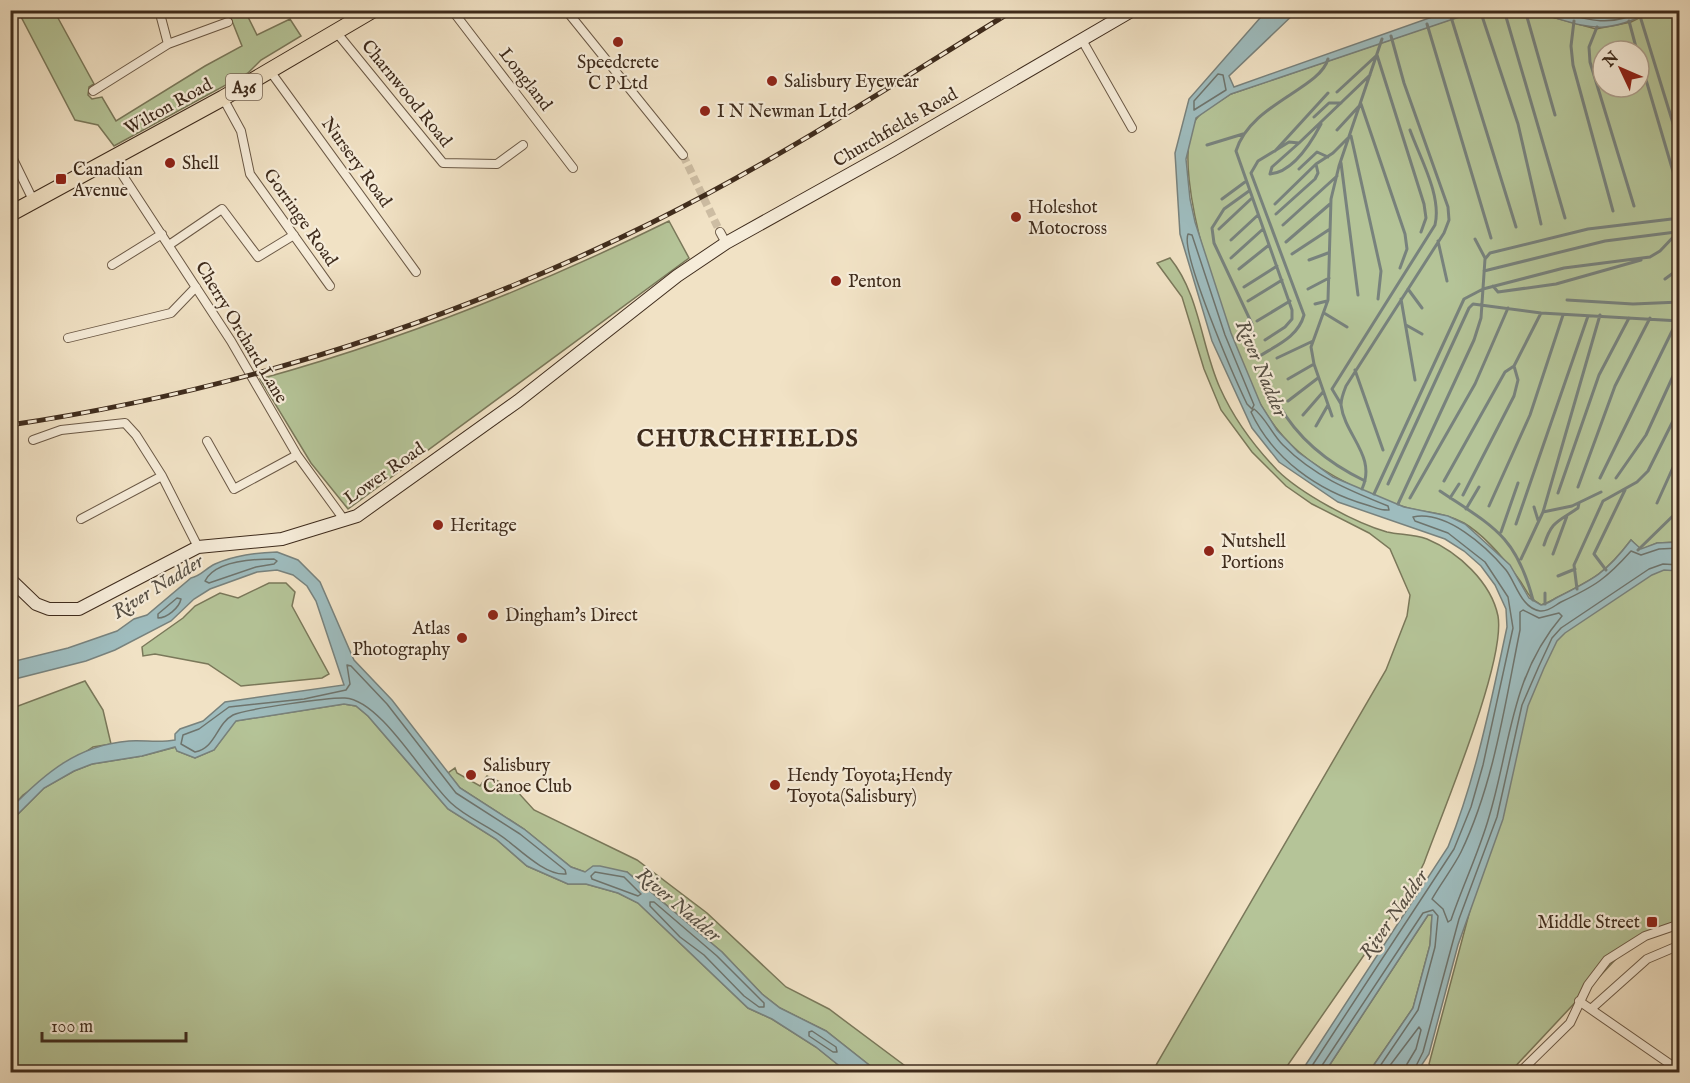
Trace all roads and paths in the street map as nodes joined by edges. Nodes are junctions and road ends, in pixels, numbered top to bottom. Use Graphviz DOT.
graph roads {
  1 [pos="159,10"];
  2 [pos="373,10"];
  3 [pos="452,10"];
  4 [pos="566,10"];
  5 [pos="1133,10"];
  6 [pos="228,22"];
  7 [pos="337,33"];
  8 [pos="1082,40"];
  9 [pos="168,44"];
  10 [pos="270,71"];
  11 [pos="93,91"];
  12 [pos="223,98"];
  13 [pos="1132,128"];
  14 [pos="523,145"];
  15 [pos="10,153"];
  16 [pos="683,155"];
  17 [pos="112,159"];
  18 [pos="573,168"];
  19 [pos="34,202"];
  20 [pos="10,214"];
  21 [pos="162,234"];
  22 [pos="294,235"];
  23 [pos="170,245"];
  24 [pos="112,266"];
  25 [pos="416,272"];
  26 [pos="677,276"];
  27 [pos="330,286"];
  28 [pos="196,287"];
  29 [pos="68,338"];
  30 [pos="33,440"];
  31 [pos="207,441"];
  32 [pos="297,455"];
  33 [pos="162,477"];
  34 [pos="81,519"];
  35 [pos="345,521"];
  36 [pos="198,547"];
  37 [pos="10,579"];
  38 [pos="1680,924"];
  39 [pos="1680,945"];
  40 [pos="1579,1001"];
  41 [pos="1591,1009"];
  42 [pos="1680,1071"];
  43 [pos="1520,1072"];
  1 -- 9 [label="street"];
  2 -- 7 [label="highway, Wilton Road / A36"];
  3 -- 18 [label="street, Longland"];
  4 -- 16 [label="street"];
  5 -- 8 [label="street, Churchfields Road"];
  6 -- 9 [label="street"];
  7 -- 10 [label="highway, Wilton Road / A36"];
  7 -- 14 [label="street, Charnwood Road"];
  8 -- 13 [label="street"];
  8 -- 26 [label="street, Churchfields Road"];
  9 -- 11 [label="street"];
  10 -- 12 [label="highway, Wilton Road / A36"];
  10 -- 25 [label="street, Nursery Road"];
  12 -- 17 [label="highway, Wilton Road / A36"];
  12 -- 22 [label="street, Gorringe Road"];
  15 -- 19 [label="street"];
  17 -- 19 [label="highway, Wilton Road / A36"];
  17 -- 21 [label="street, Cherry Orchard Lane"];
  19 -- 20 [label="highway, Wilton Road / A36"];
  21 -- 23 [label="street, Cherry Orchard Lane"];
  21 -- 24 [label="street"];
  22 -- 23 [label="street"];
  22 -- 27 [label="street, Gorringe Road"];
  23 -- 28 [label="street, Cherry Orchard Lane"];
  26 -- 35 [label="street, Lower Road"];
  28 -- 29 [label="street"];
  28 -- 32 [label="street, Cherry Orchard Lane"];
  30 -- 33 [label="street"];
  31 -- 32 [label="street"];
  32 -- 35 [label="street, Cherry Orchard Lane"];
  33 -- 34 [label="street"];
  33 -- 36 [label="street"];
  35 -- 36 [label="street, Lower Road"];
  36 -- 37 [label="street, Lower Road"];
  38 -- 40 [label="street"];
  39 -- 41 [label="street"];
  40 -- 41 [label="street"];
  40 -- 43 [label="street"];
  41 -- 42 [label="street"];
}
